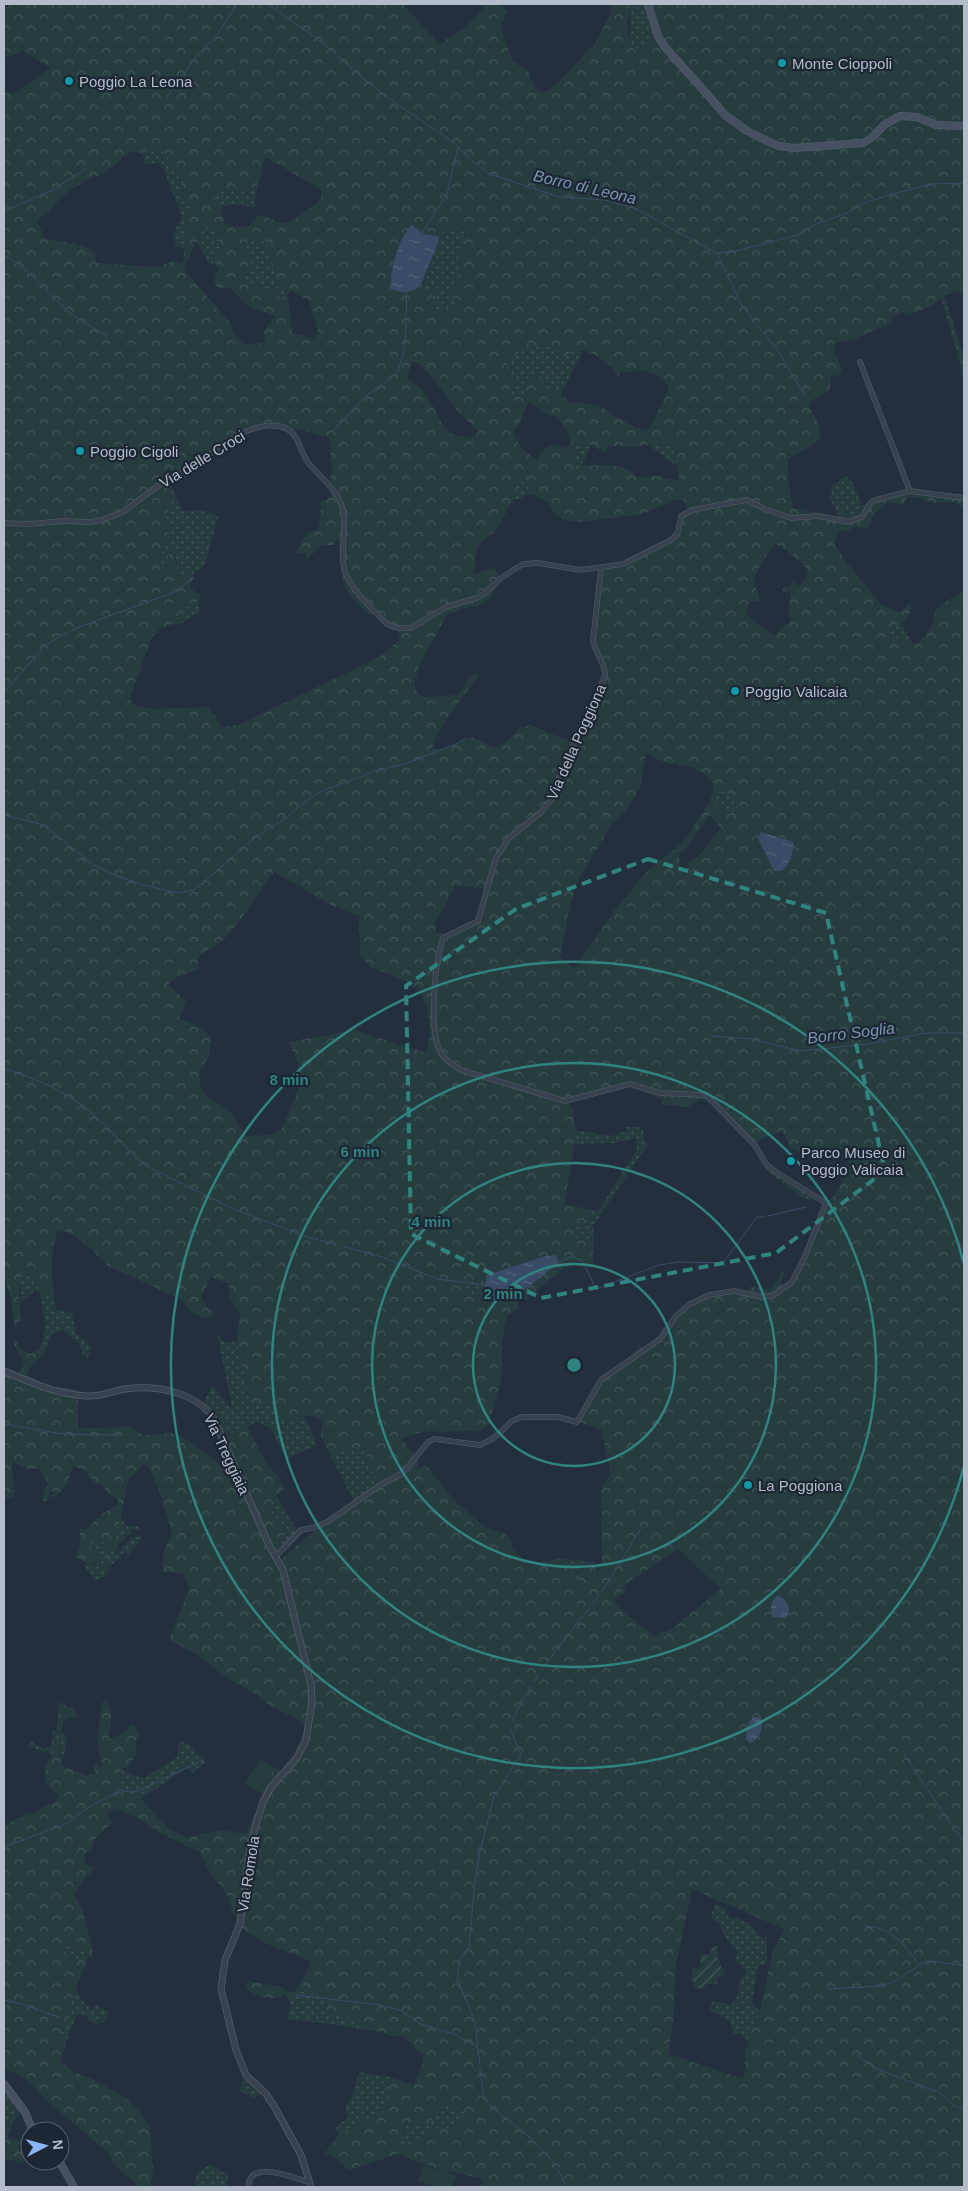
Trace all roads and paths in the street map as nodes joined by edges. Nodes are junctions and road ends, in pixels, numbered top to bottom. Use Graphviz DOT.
graph roads {
  1 [pos="648,4"];
  2 [pos="964,126"];
  3 [pos="860,362"];
  4 [pos="910,491"];
  5 [pos="964,498"];
  6 [pos="4,523"];
  7 [pos="601,568"];
  8 [pos="4,1371"];
  9 [pos="276,1556"];
  10 [pos="4,2084"];
  11 [pos="29,2121"];
  12 [pos="65,2171"];
  13 [pos="310,2185"];
  14 [pos="74,2187"];
  15 [pos="248,2187"];
  1 -- 2 [label="main road"];
  3 -- 4 [label="street"];
  4 -- 5 [label="street, Via delle Croci"];
  4 -- 7 [label="street, Via delle Croci"];
  6 -- 7 [label="street, Via delle Croci"];
  7 -- 9 [label="street, Via della Poggiona"];
  8 -- 9 [label="street, Via Treggiaia"];
  9 -- 13 [label="street, Via Romola"];
  10 -- 11 [label="main road"];
  12 -- 14 [label="main road"];
  13 -- 15 [label="street"];
}
